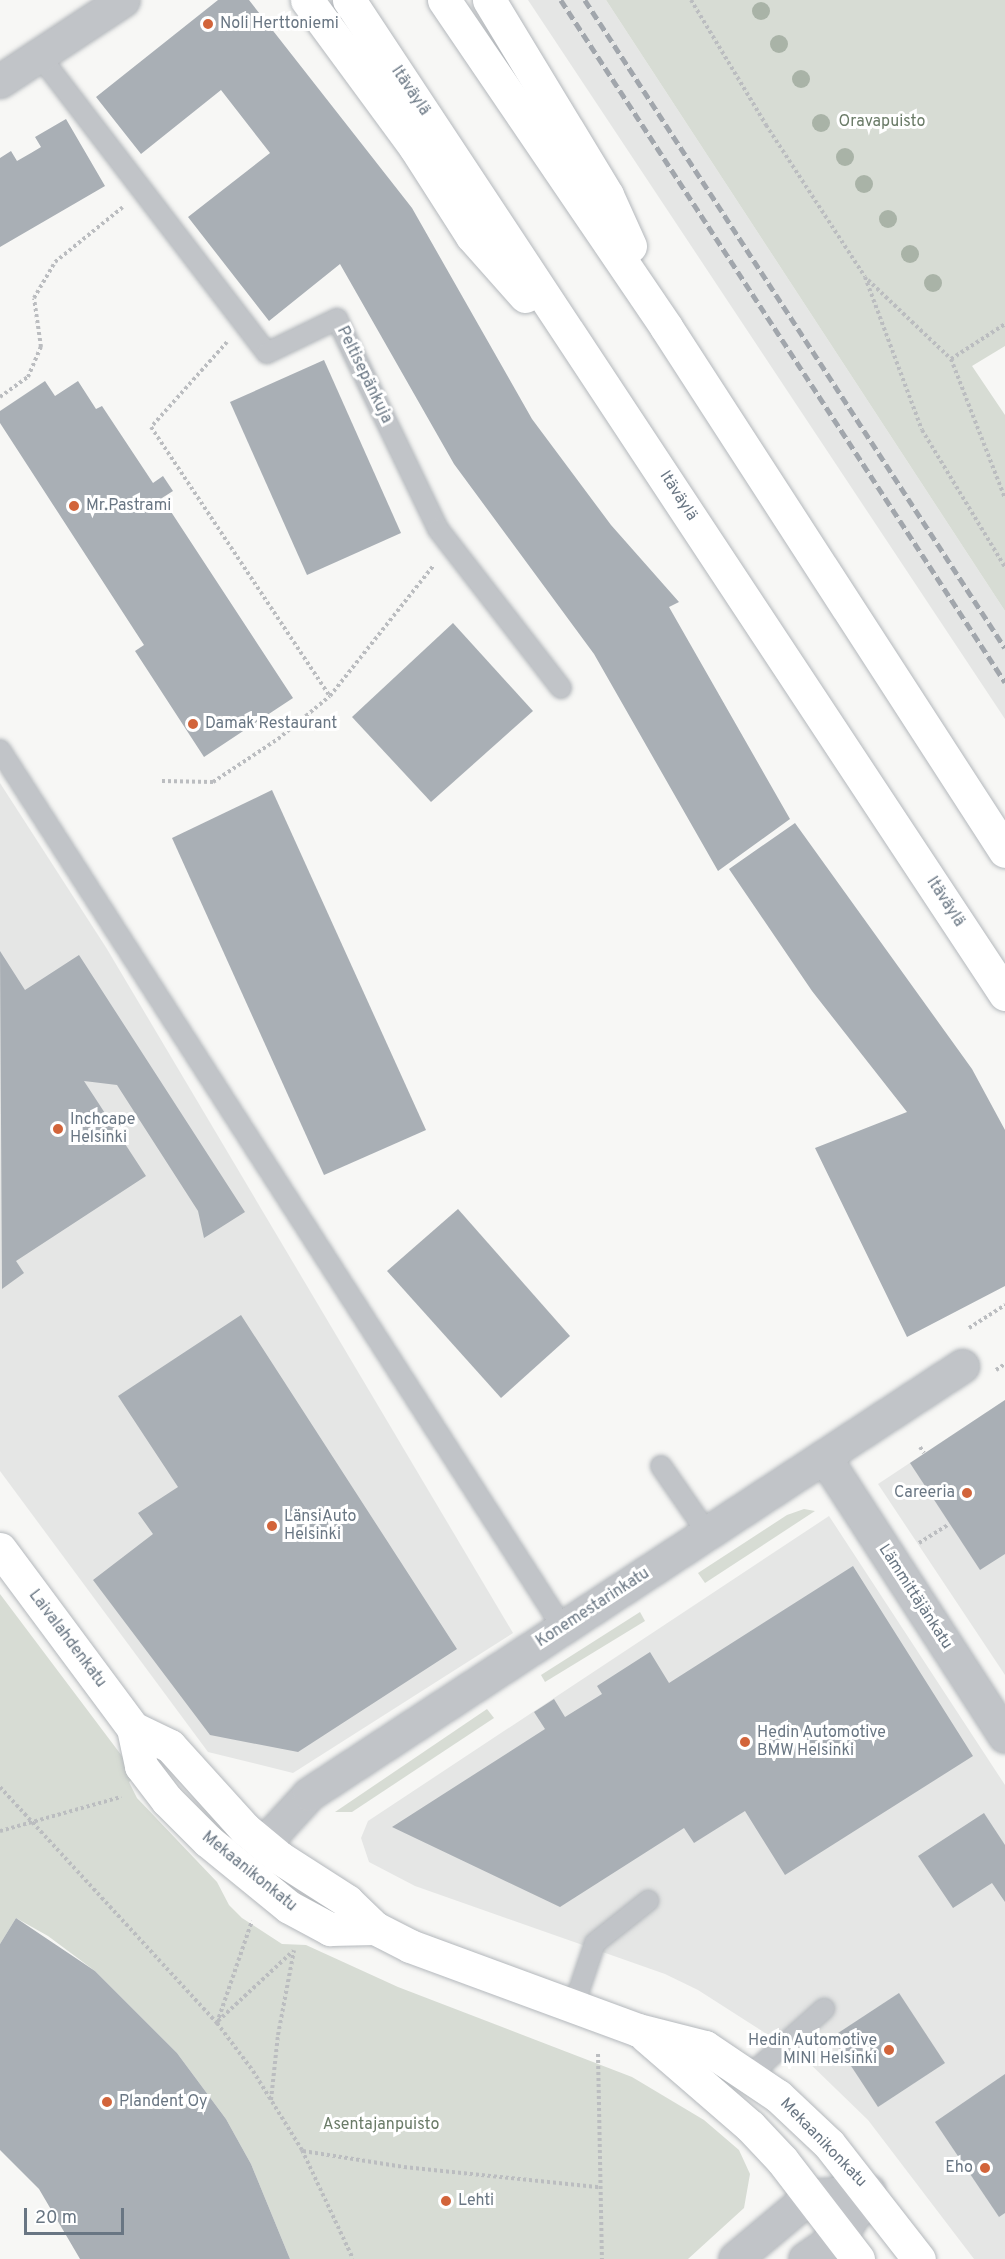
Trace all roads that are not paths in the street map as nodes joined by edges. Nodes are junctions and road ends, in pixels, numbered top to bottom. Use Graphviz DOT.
graph roads {
  1 [pos="123,0"];
  2 [pos="308,0"];
  3 [pos="349,0"];
  4 [pos="444,0"];
  5 [pos="489,0"];
  6 [pos="39,55"];
  7 [pos="0,81"];
  8 [pos="666,327"];
  9 [pos="599,377"];
  10 [pos="561,688"];
  11 [pos="0,750"];
  12 [pos="1005,851"];
  13 [pos="1005,994"];
  14 [pos="962,1366"];
  15 [pos="825,1458"];
  16 [pos="661,1466"];
  17 [pos="708,1534"];
  18 [pos="0,1549"];
  19 [pos="563,1628"];
  20 [pos="134,1728"];
  21 [pos="1005,1736"];
  22 [pos="198,1780"];
  23 [pos="167,1800"];
  24 [pos="266,1846"];
  25 [pos="255,1881"];
  26 [pos="648,1901"];
  27 [pos="375,1928"];
  28 [pos="574,2006"];
  29 [pos="824,2009"];
  30 [pos="638,2030"];
  31 [pos="749,2076"];
  32 [pos="869,2191"];
  33 [pos="810,2196"];
  34 [pos="849,2246"];
  35 [pos="735,2259"];
  36 [pos="805,2259"];
  37 [pos="919,2259"];
  1 -- 6 [label="street"];
  2 -- 9 [label="main road"];
  3 -- 9 [label="main road, Itäväylä"];
  4 -- 8 [label="main road"];
  5 -- 8 [label="main road"];
  6 -- 7 [label="street"];
  6 -- 10 [label="lane, Peltisepänkuja"];
  8 -- 12 [label="main road"];
  9 -- 13 [label="main road, Itäväylä"];
  11 -- 19 [label="lane"];
  14 -- 15 [label="street, Konemestarinkatu"];
  15 -- 17 [label="street, Konemestarinkatu"];
  15 -- 21 [label="street, Lämmittäjänkatu"];
  16 -- 17 [label="lane"];
  17 -- 19 [label="street, Konemestarinkatu"];
  18 -- 20 [label="main road, Laivalahdenkatu"];
  19 -- 24 [label="street, Konemestarinkatu"];
  20 -- 22 [label="main road, Laivalahdenkatu"];
  20 -- 23 [label="main road, Laivalahdenkatu"];
  22 -- 24 [label="main road, Mekaanikonkatu"];
  23 -- 25 [label="main road, Mekaanikonkatu"];
  24 -- 25 [label="street, Konemestarinkatu"];
  24 -- 27 [label="main road, Mekaanikonkatu"];
  25 -- 27 [label="main road, Mekaanikonkatu"];
  26 -- 28 [label="lane"];
  27 -- 28 [label="main road, Mekaanikonkatu"];
  28 -- 30 [label="main road, Mekaanikonkatu"];
  29 -- 31 [label="lane"];
  30 -- 31 [label="main road, Mekaanikonkatu"];
  30 -- 33 [label="main road, Mekaanikonkatu"];
  31 -- 32 [label="main road, Mekaanikonkatu"];
  32 -- 33 [label="street"];
  32 -- 34 [label="street"];
  32 -- 37 [label="main road, Mekaanikonkatu"];
  33 -- 34 [label="main road, Mekaanikonkatu"];
  33 -- 35 [label="street"];
  34 -- 36 [label="street"];
}
